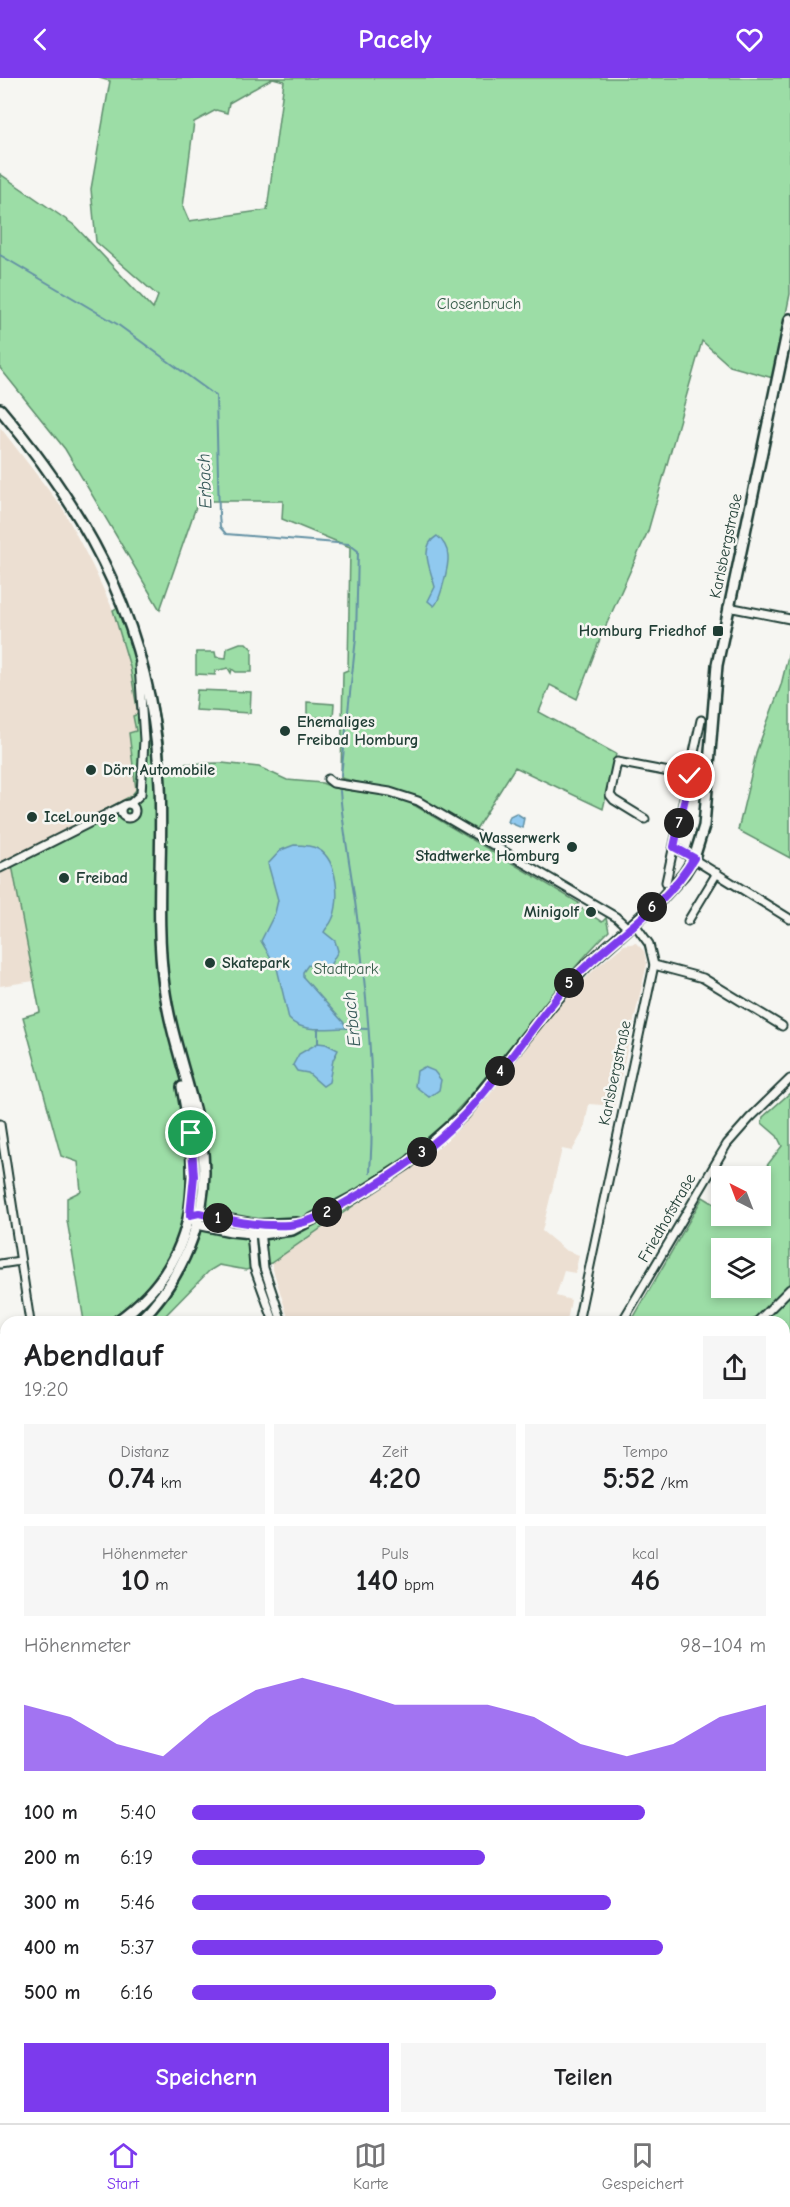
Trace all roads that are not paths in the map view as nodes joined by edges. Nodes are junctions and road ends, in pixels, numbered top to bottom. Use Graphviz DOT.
graph roads {
  1 [pos="790,318"];
  2 [pos="786,352"];
  3 [pos="0,409"];
  4 [pos="728,606"];
  5 [pos="790,619"];
  6 [pos="140,656"];
  7 [pos="701,720"];
  8 [pos="696,746"];
  9 [pos="708,747"];
  10 [pos="690,776"];
  11 [pos="328,779"];
  12 [pos="126,805"];
  13 [pos="126,818"];
  14 [pos="645,819"];
  15 [pos="85,826"];
  16 [pos="674,847"];
  17 [pos="694,858"];
  18 [pos="0,868"];
  19 [pos="717,873"];
  20 [pos="666,882"];
  21 [pos="790,919"];
  22 [pos="688,921"];
  23 [pos="631,926"];
  24 [pos="654,965"];
  25 [pos="782,1026"];
  26 [pos="790,1080"];
  27 [pos="0,1124"];
  28 [pos="194,1214"];
  29 [pos="309,1221"];
  30 [pos="196,1224"];
  31 [pos="257,1225"];
  32 [pos="256,1234"];
  33 [pos="20,1261"];
  34 [pos="0,1264"];
  35 [pos="790,1289"];
  36 [pos="27,1316"];
  37 [pos="124,1316"];
  38 [pos="143,1316"];
  39 [pos="272,1316"];
  40 [pos="280,1316"];
  41 [pos="579,1316"];
  42 [pos="626,1316"];
  43 [pos="763,1316"];
  1 -- 2 [label="main road, Karlsbergstraße"];
  2 -- 4 [label="main road, Karlsbergstraße"];
  3 -- 6 [label="main road"];
  4 -- 5 [label="street"];
  4 -- 9 [label="main road, Karlsbergstraße"];
  6 -- 12 [label="street"];
  6 -- 28 [label="main road"];
  7 -- 8 [label="street"];
  8 -- 9 [label="street"];
  8 -- 10 [label="street"];
  9 -- 17 [label="main road, Karlsbergstraße"];
  10 -- 14 [label="street"];
  10 -- 16 [label="street"];
  11 -- 23 [label="street"];
  12 -- 13 [label="street"];
  12 -- 13 [label="street"];
  12 -- 15 [label="street"];
  13 -- 15 [label="street"];
  15 -- 18 [label="street"];
  16 -- 17 [label="street"];
  16 -- 20 [label="street"];
  17 -- 19 [label="street"];
  17 -- 23 [label="main road, Karlsbergstraße"];
  19 -- 21 [label="street"];
  19 -- 22 [label="street"];
  23 -- 24 [label="street"];
  23 -- 29 [label="main road, Karlsbergstraße"];
  24 -- 25 [label="street"];
  24 -- 41 [label="street, Karlsbergstraße"];
  26 -- 42 [label="street, Friedhofstraße"];
  27 -- 33 [label="street"];
  28 -- 30 [label="main road"];
  28 -- 31 [label="main road"];
  28 -- 37 [label="main road"];
  29 -- 31 [label="main road"];
  29 -- 32 [label="main road, Karlsbergstraße"];
  30 -- 32 [label="main road, Karlsbergstraße"];
  30 -- 38 [label="main road"];
  31 -- 32 [label="street"];
  32 -- 39 [label="street"];
  32 -- 40 [label="street"];
  33 -- 34 [label="street"];
  33 -- 36 [label="street"];
  35 -- 43 [label="street"];
}
